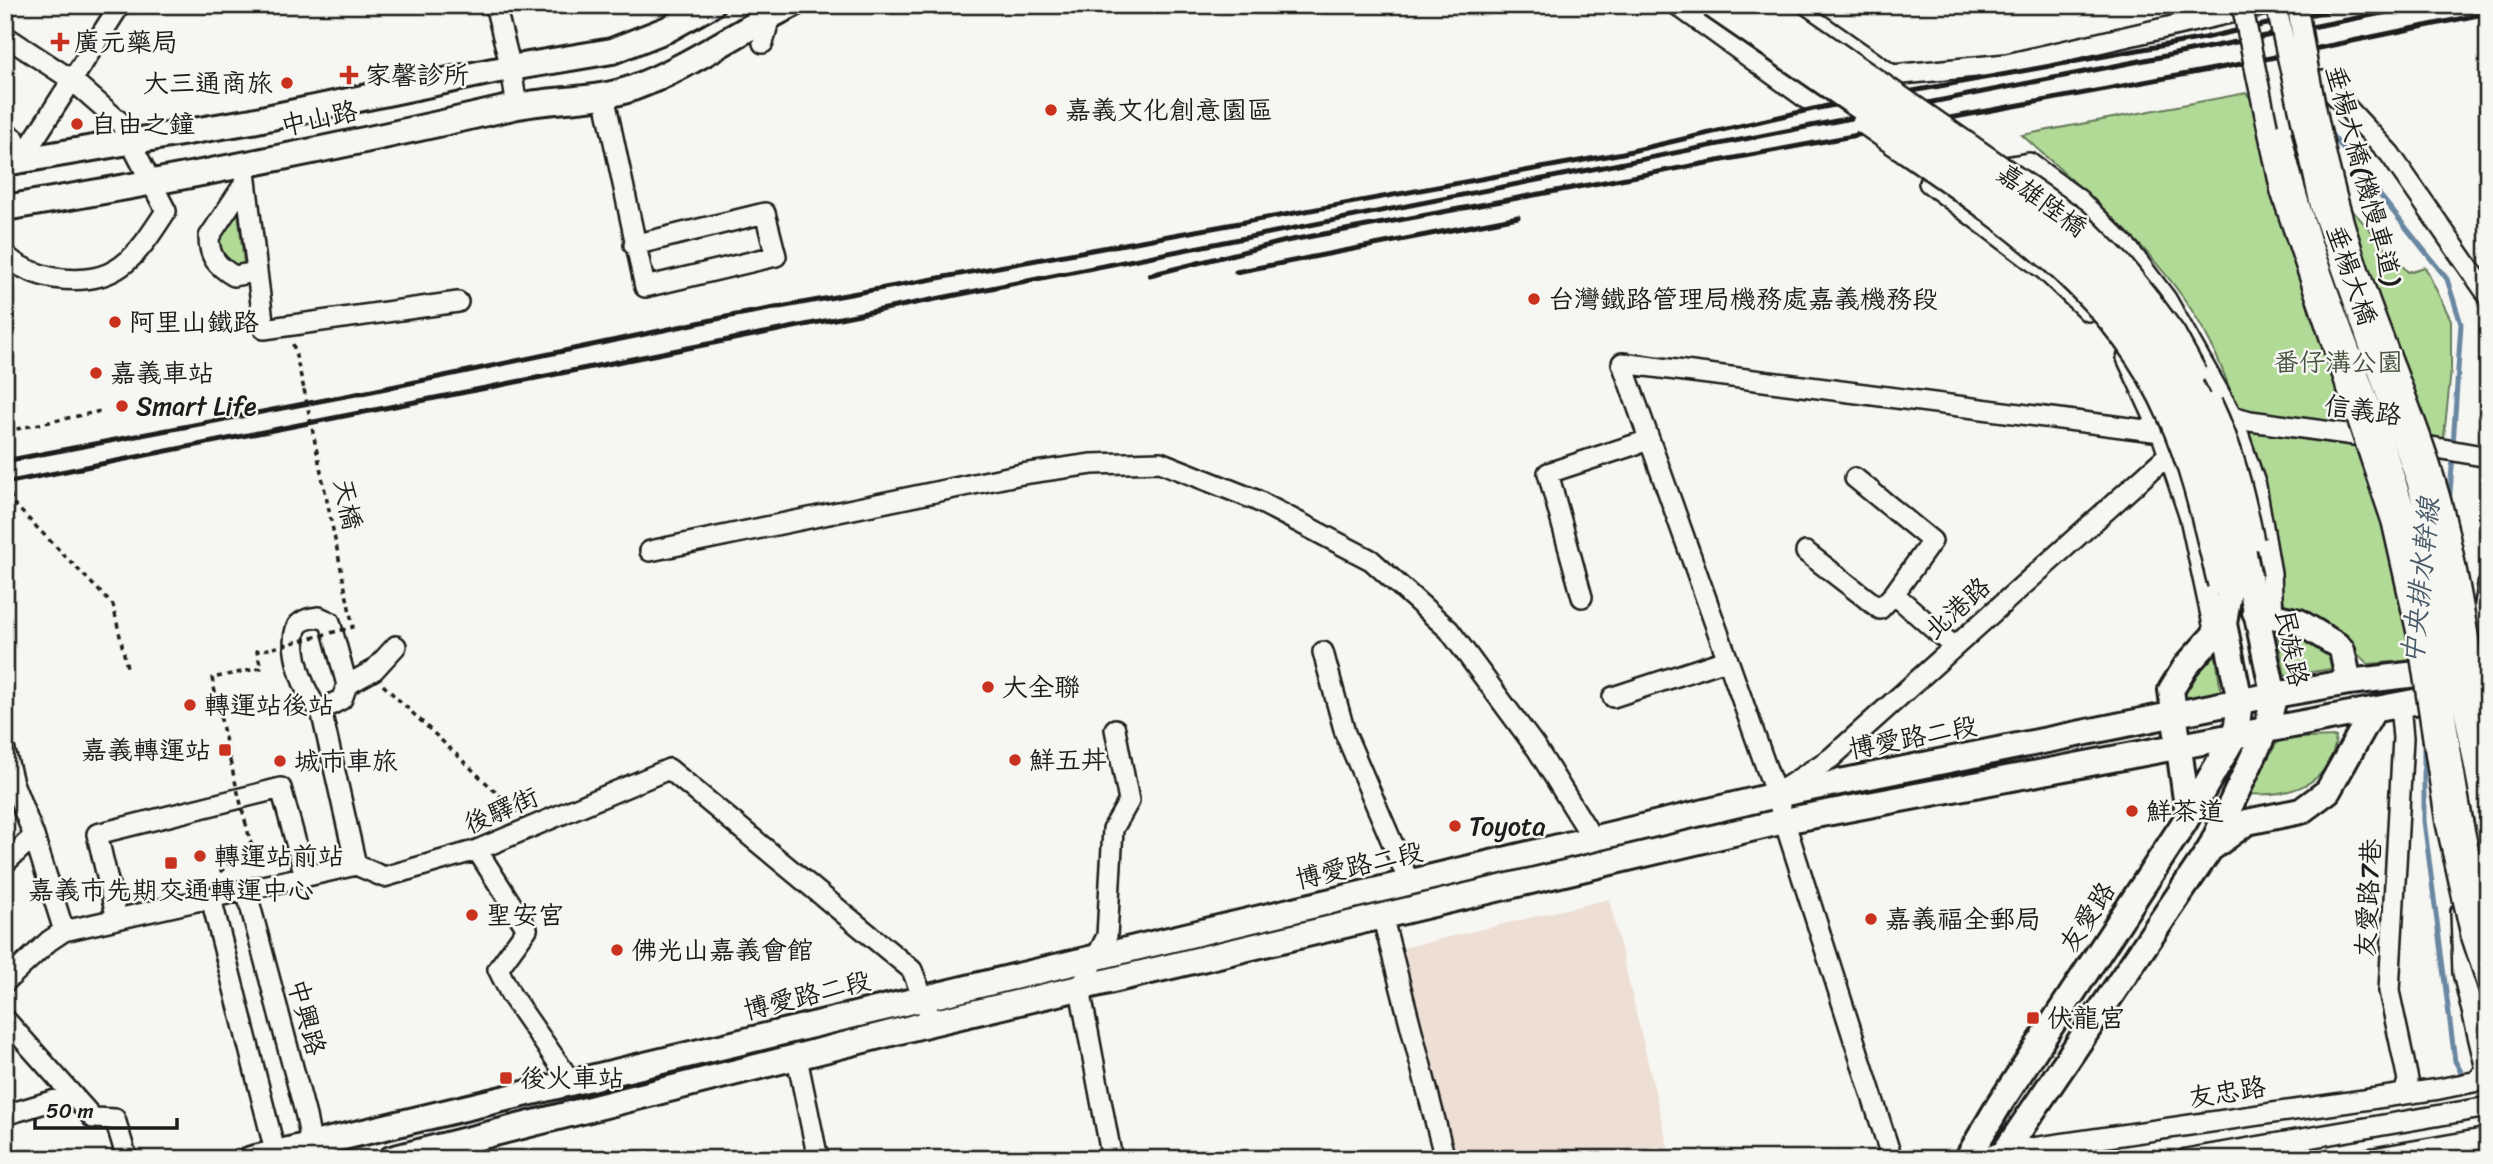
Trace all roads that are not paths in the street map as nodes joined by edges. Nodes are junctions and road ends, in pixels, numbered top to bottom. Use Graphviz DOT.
graph roads {
  1 [pos="120,5"];
  2 [pos="495,5"];
  3 [pos="711,5"];
  4 [pos="792,5"];
  5 [pos="1677,5"];
  6 [pos="1696,5"];
  7 [pos="1713,5"];
  8 [pos="1745,5"];
  9 [pos="1770,5"];
  10 [pos="1792,5"];
  11 [pos="2256,5"];
  12 [pos="2265,5"];
  13 [pos="2276,5"];
  14 [pos="2297,5"];
  15 [pos="2232,7"];
  16 [pos="767,11"];
  17 [pos="5,36"];
  18 [pos="763,43"];
  19 [pos="511,68"];
  20 [pos="1892,75"];
  21 [pos="72,80"];
  22 [pos="2322,81"];
  23 [pos="604,95"];
  24 [pos="517,107"];
  25 [pos="10,136"];
  26 [pos="130,141"];
  27 [pos="13,162"];
  28 [pos="245,172"];
  29 [pos="152,184"];
  30 [pos="5,208"];
  31 [pos="634,245"];
  32 [pos="5,254"];
  33 [pos="256,272"];
  34 [pos="2488,295"];
  35 [pos="458,302"];
  36 [pos="2232,416"];
  37 [pos="2161,432"];
  38 [pos="1649,440"];
  39 [pos="2169,454"];
  40 [pos="2488,457"];
  41 [pos="1855,478"];
  42 [pos="650,551"];
  43 [pos="1806,552"];
  44 [pos="2239,580"];
  45 [pos="2488,585"];
  46 [pos="1894,594"];
  47 [pos="1582,597"];
  48 [pos="2264,615"];
  49 [pos="2220,629"];
  50 [pos="396,646"];
  51 [pos="1953,646"];
  52 [pos="1323,652"];
  53 [pos="1726,660"];
  54 [pos="2487,661"];
  55 [pos="2349,681"];
  56 [pos="347,685"];
  57 [pos="2452,685"];
  58 [pos="2488,688"];
  59 [pos="1613,697"];
  60 [pos="2274,697"];
  61 [pos="2240,701"];
  62 [pos="2405,703"];
  63 [pos="321,710"];
  64 [pos="2373,711"];
  65 [pos="2173,716"];
  66 [pos="2267,727"];
  67 [pos="1115,729"];
  68 [pos="2236,733"];
  69 [pos="2177,745"];
  70 [pos="5,751"];
  71 [pos="2488,762"];
  72 [pos="9,784"];
  73 [pos="1776,795"];
  74 [pos="2188,814"];
  75 [pos="1784,821"];
  76 [pos="34,835"];
  77 [pos="1593,839"];
  78 [pos="2488,839"];
  79 [pos="2210,849"];
  80 [pos="477,850"];
  81 [pos="5,863"];
  82 [pos="356,864"];
  83 [pos="305,876"];
  84 [pos="1410,884"];
  85 [pos="246,890"];
  86 [pos="211,898"];
  87 [pos="1382,915"];
  88 [pos="117,919"];
  89 [pos="2488,928"];
  90 [pos="64,931"];
  91 [pos="1096,956"];
  92 [pos="5,982"];
  93 [pos="2488,986"];
  94 [pos="1080,989"];
  95 [pos="925,997"];
  96 [pos="5,1019"];
  97 [pos="931,1023"];
  98 [pos="12,1039"];
  99 [pos="797,1058"];
  100 [pos="2483,1079"];
  101 [pos="572,1083"];
  102 [pos="2405,1091"];
  103 [pos="72,1095"];
  104 [pos="2488,1107"];
  105 [pos="5,1115"];
  106 [pos="2420,1118"];
  107 [pos="2488,1138"];
  108 [pos="313,1151"];
  109 [pos="2434,1154"];
  110 [pos="2002,1155"];
  111 [pos="276,1156"];
  112 [pos="127,1159"];
  113 [pos="251,1159"];
  114 [pos="391,1159"];
  115 [pos="818,1159"];
  116 [pos="1112,1159"];
  117 [pos="1445,1159"];
  118 [pos="1892,1159"];
  119 [pos="1967,1159"];
  120 [pos="1975,1159"];
  121 [pos="2186,1159"];
  122 [pos="2368,1159"];
  1 -- 21 [label="street"];
  2 -- 19 [label="street"];
  3 -- 19 [label="main road, 中山路"];
  4 -- 16 [label="main road, 中山路"];
  5 -- 20 [label="street"];
  6 -- 44 [label="street, bridge"];
  7 -- 44 [label="main road, 嘉雄陸橋, bridge"];
  8 -- 44 [label="main road, 嘉雄陸橋, bridge"];
  9 -- 44 [label="street, bridge"];
  10 -- 20 [label="street"];
  11 -- 89 [label="street, 垂楊大橋, bridge"];
  12 -- 15 [label="street"];
  13 -- 78 [label="street, 垂楊大橋, bridge"];
  14 -- 71 [label="street, 垂楊大橋(機慢車道), bridge"];
  15 -- 20 [label="street"];
  15 -- 93 [label="street, bridge"];
  16 -- 18 [label="street"];
  16 -- 23 [label="main road, 中山路"];
  17 -- 21 [label="street"];
  19 -- 24 [label="street"];
  19 -- 26 [label="main road, 中山路"];
  21 -- 26 [label="street"];
  21 -- 27 [label="street"];
  22 -- 34 [label="street"];
  23 -- 24 [label="main road, 中山路"];
  23 -- 31 [label="street"];
  24 -- 28 [label="main road, 中山路"];
  25 -- 27 [label="street"];
  26 -- 27 [label="main road, 中山路"];
  26 -- 29 [label="street"];
  28 -- 29 [label="main road, 中山路"];
  28 -- 33 [label="street"];
  28 -- 33 [label="street"];
  29 -- 30 [label="main road, 中山路"];
  29 -- 32 [label="street"];
  31 -- 31 [label="street"];
  33 -- 35 [label="street"];
  36 -- 37 [label="street"];
  36 -- 40 [label="street, 信義路, bridge"];
  36 -- 48 [label="street"];
  37 -- 38 [label="street"];
  37 -- 39 [label="street"];
  38 -- 47 [label="street"];
  38 -- 53 [label="street"];
  39 -- 49 [label="street"];
  39 -- 51 [label="street, 北港路"];
  41 -- 46 [label="street"];
  42 -- 77 [label="street"];
  43 -- 46 [label="street"];
  44 -- 48 [label="main road, 民族路"];
  44 -- 49 [label="main road"];
  45 -- 54 [label="street"];
  46 -- 51 [label="street"];
  48 -- 55 [label="main road"];
  48 -- 60 [label="main road, 民族路"];
  49 -- 61 [label="main road"];
  49 -- 65 [label="main road"];
  50 -- 56 [label="street"];
  51 -- 73 [label="street, 北港路"];
  52 -- 84 [label="street"];
  53 -- 59 [label="street"];
  53 -- 73 [label="street"];
  54 -- 57 [label="main road, 博愛路二段"];
  55 -- 57 [label="main road, 博愛路二段, bridge"];
  55 -- 60 [label="main road, 博愛路二段"];
  56 -- 63 [label="street"];
  56 -- 63 [label="street"];
  57 -- 58 [label="main road, 博愛路二段"];
  57 -- 62 [label="main road, 博愛路二段, bridge"];
  57 -- 100 [label="street"];
  60 -- 61 [label="main road, 博愛路二段"];
  60 -- 66 [label="main road, 民族路"];
  61 -- 65 [label="main road, 博愛路二段"];
  61 -- 68 [label="main road, 友愛路"];
  62 -- 64 [label="main road, 博愛路二段"];
  62 -- 102 [label="street, 友愛路7巷"];
  63 -- 82 [label="street"];
  64 -- 66 [label="main road, 博愛路二段"];
  64 -- 79 [label="main road"];
  65 -- 69 [label="main road"];
  65 -- 73 [label="main road, 博愛路二段"];
  66 -- 68 [label="main road, 博愛路二段"];
  66 -- 79 [label="main road"];
  67 -- 91 [label="street"];
  68 -- 69 [label="main road, 博愛路二段"];
  68 -- 74 [label="main road, 友愛路"];
  69 -- 74 [label="main road"];
  69 -- 75 [label="main road, 博愛路二段"];
  70 -- 72 [label="street"];
  72 -- 76 [label="street"];
  73 -- 75 [label="street"];
  73 -- 77 [label="main road, 博愛路二段"];
  74 -- 119 [label="main road, 友愛路"];
  75 -- 87 [label="main road, 博愛路二段"];
  75 -- 118 [label="street"];
  76 -- 81 [label="street"];
  76 -- 90 [label="street"];
  77 -- 84 [label="main road, 博愛路二段"];
  79 -- 110 [label="main road"];
  80 -- 82 [label="street, 後驛街"];
  80 -- 95 [label="street, 後驛街"];
  80 -- 101 [label="street"];
  82 -- 83 [label="street"];
  83 -- 85 [label="street"];
  83 -- 88 [label="street"];
  84 -- 91 [label="main road, 博愛路二段"];
  85 -- 86 [label="street"];
  85 -- 108 [label="street, 中興路"];
  86 -- 88 [label="street"];
  86 -- 111 [label="street"];
  87 -- 94 [label="main road, 博愛路二段"];
  87 -- 117 [label="street"];
  88 -- 90 [label="street"];
  90 -- 92 [label="street"];
  91 -- 94 [label="street"];
  91 -- 95 [label="main road, 博愛路二段"];
  94 -- 97 [label="main road, 博愛路二段"];
  94 -- 116 [label="street"];
  95 -- 97 [label="street, 後驛街"];
  95 -- 101 [label="main road, 博愛路二段"];
  96 -- 98 [label="street"];
  97 -- 99 [label="main road, 博愛路二段"];
  98 -- 103 [label="street"];
  99 -- 114 [label="main road, 博愛路二段"];
  99 -- 115 [label="street"];
  100 -- 102 [label="street, 友忠路"];
  101 -- 108 [label="main road, 博愛路二段"];
  102 -- 106 [label="street"];
  102 -- 110 [label="street, 友忠路"];
  103 -- 105 [label="street"];
  103 -- 112 [label="street"];
  104 -- 106 [label="street"];
  106 -- 109 [label="street"];
  106 -- 121 [label="street"];
  107 -- 109 [label="street"];
  108 -- 111 [label="main road, 博愛路二段"];
  109 -- 122 [label="street"];
  110 -- 120 [label="street, 友忠路"];
  111 -- 113 [label="main road, 博愛路二段"];
}
